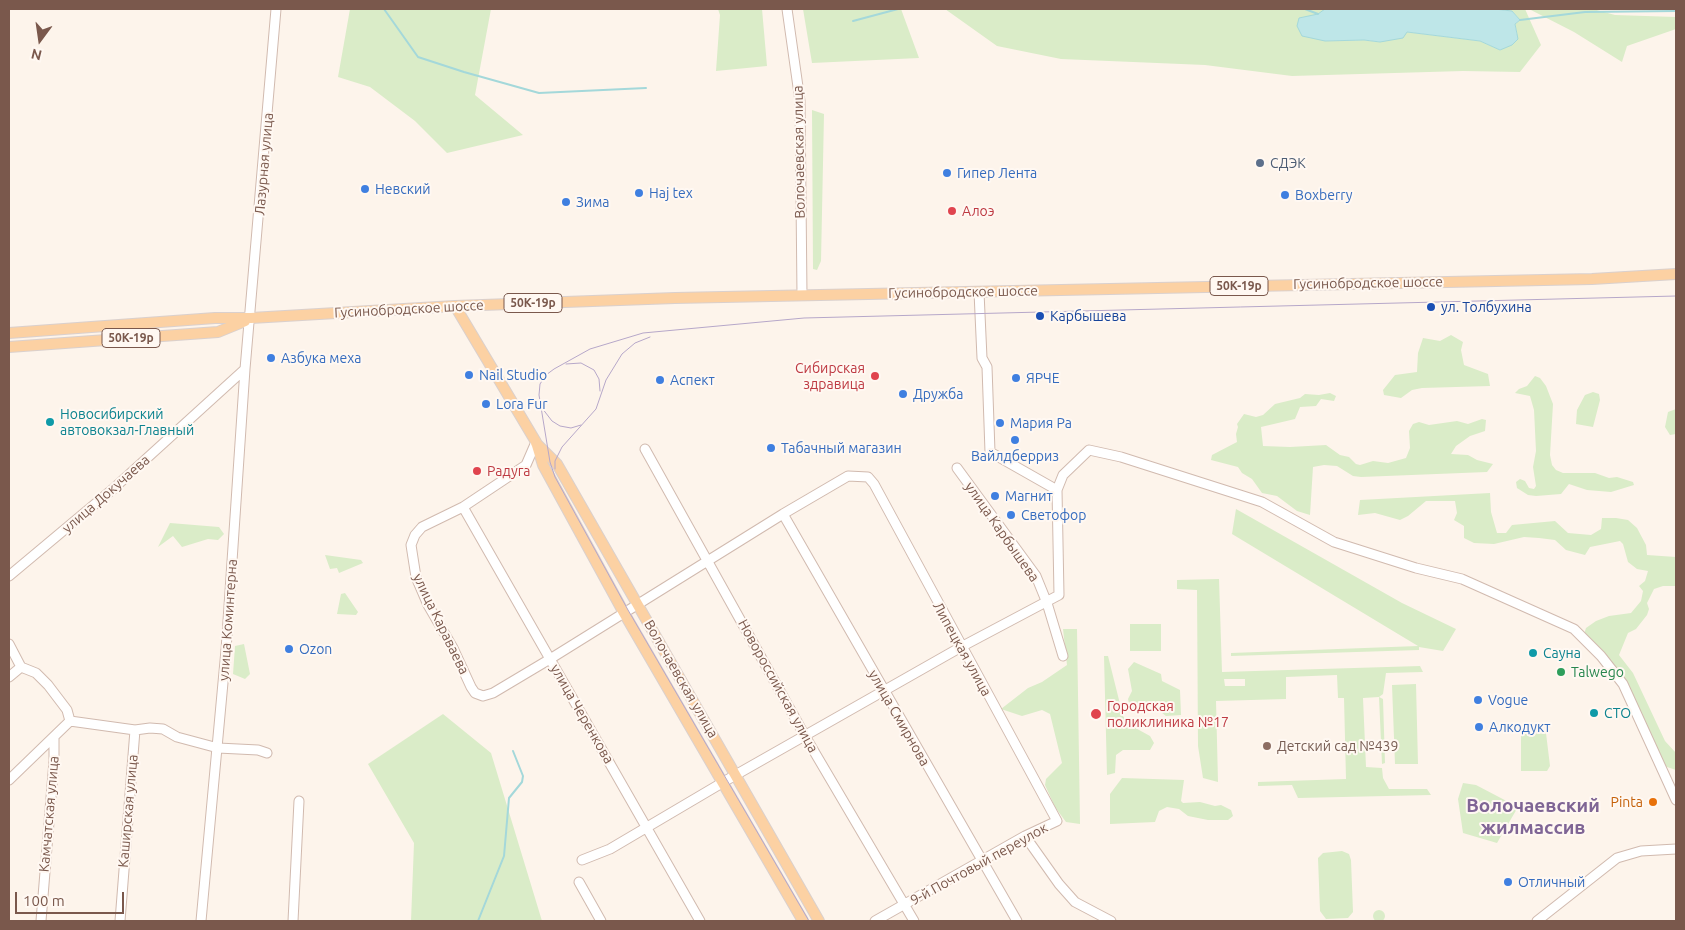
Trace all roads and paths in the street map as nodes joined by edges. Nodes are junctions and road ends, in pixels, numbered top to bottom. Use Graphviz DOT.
graph roads {
  1 [pos="276,9"];
  2 [pos="787,9"];
  3 [pos="1676,274"];
  4 [pos="979,292"];
  5 [pos="802,295"];
  6 [pos="455,306"];
  7 [pos="251,318"];
  8 [pos="9,333"];
  9 [pos="9,346"];
  10 [pos="245,369"];
  11 [pos="536,442"];
  12 [pos="645,449"];
  13 [pos="957,468"];
  14 [pos="1057,490"];
  15 [pos="463,507"];
  16 [pos="782,514"];
  17 [pos="708,562"];
  18 [pos="9,576"];
  19 [pos="1047,603"];
  20 [pos="637,604"];
  21 [pos="624,613"];
  22 [pos="9,644"];
  23 [pos="961,647"];
  24 [pos="1063,656"];
  25 [pos="550,659"];
  26 [pos="21,667"];
  27 [pos="9,677"];
  28 [pos="884,692"];
  29 [pos="70,721"];
  30 [pos="135,730"];
  31 [pos="805,736"];
  32 [pos="54,738"];
  33 [pos="218,748"];
  34 [pos="267,753"];
  35 [pos="736,774"];
  36 [pos="9,780"];
  37 [pos="722,782"];
  38 [pos="1676,800"];
  39 [pos="299,801"];
  40 [pos="1057,821"];
  41 [pos="646,826"];
  42 [pos="1025,836"];
  43 [pos="1676,849"];
  44 [pos="582,860"];
  45 [pos="982,862"];
  46 [pos="579,882"];
  47 [pos="905,905"];
  48 [pos="41,921"];
  49 [pos="120,921"];
  50 [pos="201,921"];
  51 [pos="293,921"];
  52 [pos="601,921"];
  53 [pos="700,921"];
  54 [pos="803,921"];
  55 [pos="819,921"];
  56 [pos="875,921"];
  57 [pos="914,921"];
  58 [pos="1017,921"];
  59 [pos="1110,921"];
  60 [pos="1537,921"];
  1 -- 7 [label="street, Лазурная улица"];
  2 -- 5 [label="street, Волочаевская улица"];
  3 -- 4 [label="main road, Гусинобродское шоссе / 50К-19р"];
  4 -- 5 [label="main road, Гусинобродское шоссе / 50К-19р"];
  4 -- 14 [label="street"];
  5 -- 6 [label="main road, Гусинобродское шоссе / 50К-19р"];
  6 -- 7 [label="main road, Гусинобродское шоссе / 50К-19р"];
  6 -- 11 [label="main road, Волочаевская улица"];
  7 -- 8 [label="main road, Гусинобродское шоссе / 50К-19р"];
  7 -- 9 [label="main road, Гусинобродское шоссе / 50К-19р"];
  7 -- 10 [label="street, улица Коминтерна"];
  10 -- 18 [label="street, улица Докучаева"];
  10 -- 33 [label="street, улица Коминтерна"];
  11 -- 15 [label="street"];
  11 -- 20 [label="main road, Волочаевская улица"];
  11 -- 21 [label="main road, Волочаевская улица"];
  12 -- 17 [label="street, Новороссийская улица"];
  13 -- 19 [label="street, улица Карбышева"];
  14 -- 19 [label="street"];
  14 -- 38 [label="street"];
  15 -- 25 [label="street, улица Черенкова"];
  15 -- 25 [label="street, улица Караваева"];
  16 -- 17 [label="street"];
  16 -- 23 [label="street, Липецкая улица"];
  16 -- 28 [label="street, улица Смирнова"];
  17 -- 20 [label="street"];
  17 -- 31 [label="street, Новороссийская улица"];
  19 -- 23 [label="street"];
  19 -- 24 [label="street, улица Карбышева"];
  20 -- 21 [label="street"];
  20 -- 35 [label="main road, Волочаевская улица"];
  21 -- 25 [label="street"];
  21 -- 37 [label="main road, Волочаевская улица"];
  22 -- 26 [label="street"];
  23 -- 28 [label="street"];
  23 -- 40 [label="street, Липецкая улица"];
  25 -- 41 [label="street, улица Черенкова"];
  26 -- 27 [label="street"];
  26 -- 29 [label="street"];
  28 -- 31 [label="street"];
  28 -- 45 [label="street, улица Смирнова"];
  29 -- 30 [label="street"];
  29 -- 32 [label="street"];
  30 -- 33 [label="street"];
  30 -- 49 [label="street, Каширская улица"];
  31 -- 35 [label="street"];
  31 -- 47 [label="street, Новороссийская улица"];
  32 -- 36 [label="street"];
  32 -- 48 [label="street, Камчатская улица"];
  33 -- 34 [label="street"];
  33 -- 50 [label="street, улица Коминтерна"];
  35 -- 37 [label="street"];
  35 -- 55 [label="main road, Волочаевская улица"];
  37 -- 41 [label="street"];
  37 -- 54 [label="main road, Волочаевская улица"];
  39 -- 51 [label="street"];
  40 -- 42 [label="street, 9-й Почтовый переулок"];
  41 -- 44 [label="street"];
  41 -- 53 [label="street, улица Черенкова"];
  42 -- 45 [label="street, 9-й Почтовый переулок"];
  42 -- 59 [label="street"];
  43 -- 60 [label="street"];
  45 -- 47 [label="street, 9-й Почтовый переулок"];
  45 -- 58 [label="street, улица Смирнова"];
  46 -- 52 [label="street"];
  47 -- 56 [label="street, 9-й Почтовый переулок"];
  47 -- 57 [label="street, Новороссийская улица"];
}
